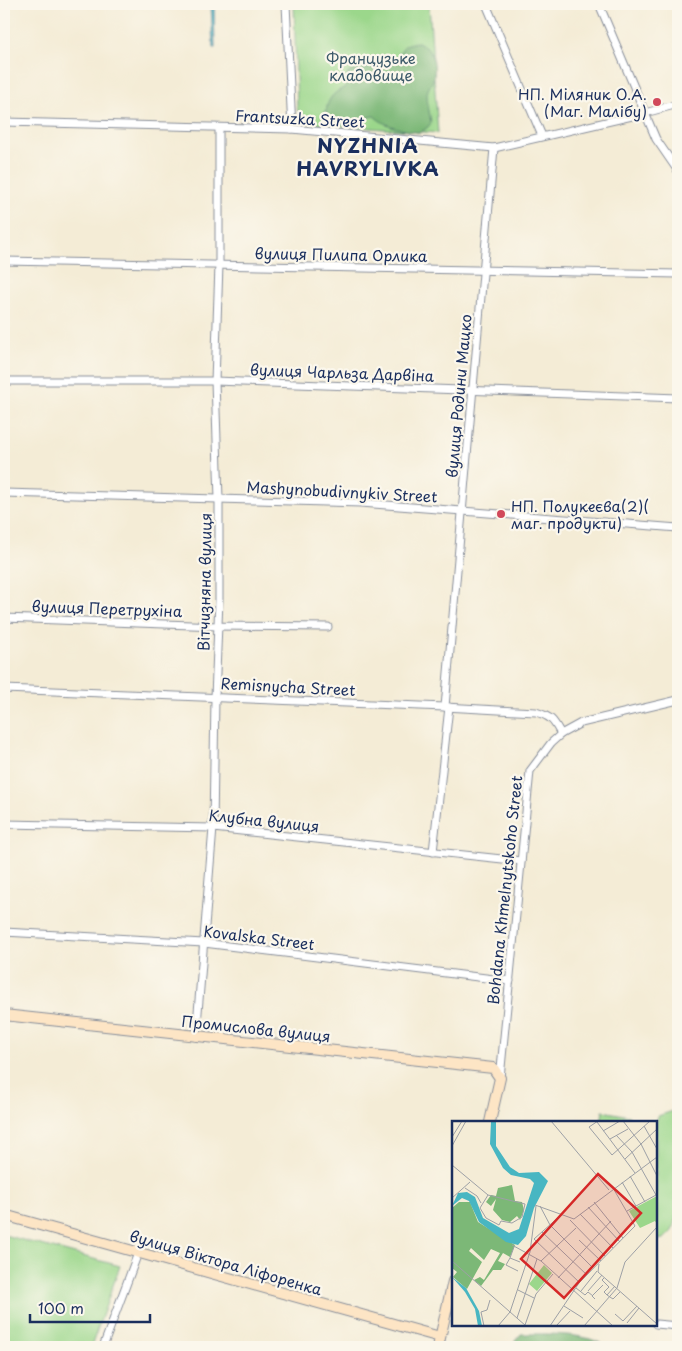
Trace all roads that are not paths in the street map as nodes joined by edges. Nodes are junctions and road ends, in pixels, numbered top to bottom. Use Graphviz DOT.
graph roads {
  1 [pos="286,4"];
  2 [pos="486,4"];
  3 [pos="599,4"];
  4 [pos="678,104"];
  5 [pos="645,113"];
  6 [pos="4,122"];
  7 [pos="219,128"];
  8 [pos="292,129"];
  9 [pos="542,136"];
  10 [pos="494,148"];
  11 [pos="678,171"];
  12 [pos="4,261"];
  13 [pos="219,266"];
  14 [pos="483,271"];
  15 [pos="678,274"];
  16 [pos="4,381"];
  17 [pos="215,381"];
  18 [pos="473,390"];
  19 [pos="678,398"];
  20 [pos="4,493"];
  21 [pos="219,499"];
  22 [pos="462,510"];
  23 [pos="678,528"];
  24 [pos="4,618"];
  25 [pos="218,626"];
  26 [pos="328,627"];
  27 [pos="4,689"];
  28 [pos="215,697"];
  29 [pos="678,700"];
  30 [pos="447,707"];
  31 [pos="561,734"];
  32 [pos="4,824"];
  33 [pos="214,828"];
  34 [pos="433,852"];
  35 [pos="522,861"];
  36 [pos="4,932"];
  37 [pos="204,944"];
  38 [pos="510,981"];
  39 [pos="4,1015"];
  40 [pos="196,1037"];
  41 [pos="500,1078"];
  42 [pos="490,1121"];
  43 [pos="4,1215"];
  44 [pos="138,1252"];
  45 [pos="451,1298"];
  46 [pos="657,1324"];
  47 [pos="678,1326"];
  48 [pos="439,1342"];
  49 [pos="103,1347"];
  1 -- 8 [label="street"];
  2 -- 9 [label="street"];
  3 -- 5 [label="street"];
  4 -- 5 [label="street, Frantsuzka Street"];
  5 -- 9 [label="street, Frantsuzka Street"];
  5 -- 11 [label="street"];
  6 -- 7 [label="street, Frantsuzka Street"];
  7 -- 8 [label="street, Frantsuzka Street"];
  7 -- 13 [label="street, Вітчизняна вулиця"];
  8 -- 10 [label="street, Frantsuzka Street"];
  9 -- 10 [label="street, Frantsuzka Street"];
  10 -- 14 [label="street, вулиця Родини Мацко"];
  12 -- 13 [label="street, вулиця Пилипа Орлика"];
  13 -- 14 [label="street, вулиця Пилипа Орлика"];
  13 -- 17 [label="street, Вітчизняна вулиця"];
  14 -- 15 [label="street, вулиця Пилипа Орлика"];
  14 -- 18 [label="street, вулиця Родини Мацко"];
  16 -- 17 [label="street, вулиця Чарльза Дарвіна"];
  17 -- 18 [label="street, вулиця Чарльза Дарвіна"];
  17 -- 21 [label="street, Вітчизняна вулиця"];
  18 -- 19 [label="street, вулиця Чарльза Дарвіна"];
  18 -- 22 [label="street, вулиця Родини Мацко"];
  20 -- 21 [label="street, Mashynobudivnykiv Street"];
  21 -- 22 [label="street, Mashynobudivnykiv Street"];
  21 -- 25 [label="street, Вітчизняна вулиця"];
  22 -- 23 [label="street, Mashynobudivnykiv Street"];
  22 -- 30 [label="street, вулиця Родини Мацко"];
  24 -- 25 [label="street, вулиця Перетрухіна"];
  25 -- 26 [label="street, вулиця Перетрухіна"];
  25 -- 28 [label="street, Вітчизняна вулиця"];
  27 -- 28 [label="street, Remisnycha Street"];
  28 -- 30 [label="street, Remisnycha Street"];
  28 -- 33 [label="street, Вітчизняна вулиця"];
  29 -- 31 [label="street, Bohdana Khmelnytskoho Street"];
  30 -- 31 [label="street, Remisnycha Street"];
  30 -- 34 [label="street, вулиця Родини Мацко"];
  31 -- 35 [label="street, Bohdana Khmelnytskoho Street"];
  32 -- 33 [label="street, Клубна вулиця"];
  33 -- 34 [label="street, Клубна вулиця"];
  33 -- 37 [label="street, Вітчизняна вулиця"];
  34 -- 35 [label="street, Клубна вулиця"];
  35 -- 38 [label="street, Bohdana Khmelnytskoho Street"];
  36 -- 37 [label="street, Kovalska Street"];
  37 -- 38 [label="street, Kovalska Street"];
  37 -- 40 [label="street, Вітчизняна вулиця"];
  38 -- 41 [label="street, Bohdana Khmelnytskoho Street"];
  39 -- 40 [label="street, Промислова вулиця"];
  40 -- 41 [label="street, Промислова вулиця"];
  41 -- 42 [label="street, Bohdana Khmelnytskoho Street"];
  43 -- 44 [label="street, вулиця Віктора Ліфоренка"];
  44 -- 48 [label="street, вулиця Віктора Ліфоренка"];
  44 -- 49 [label="street"];
  45 -- 48 [label="street"];
  46 -- 47 [label="street"];
}
